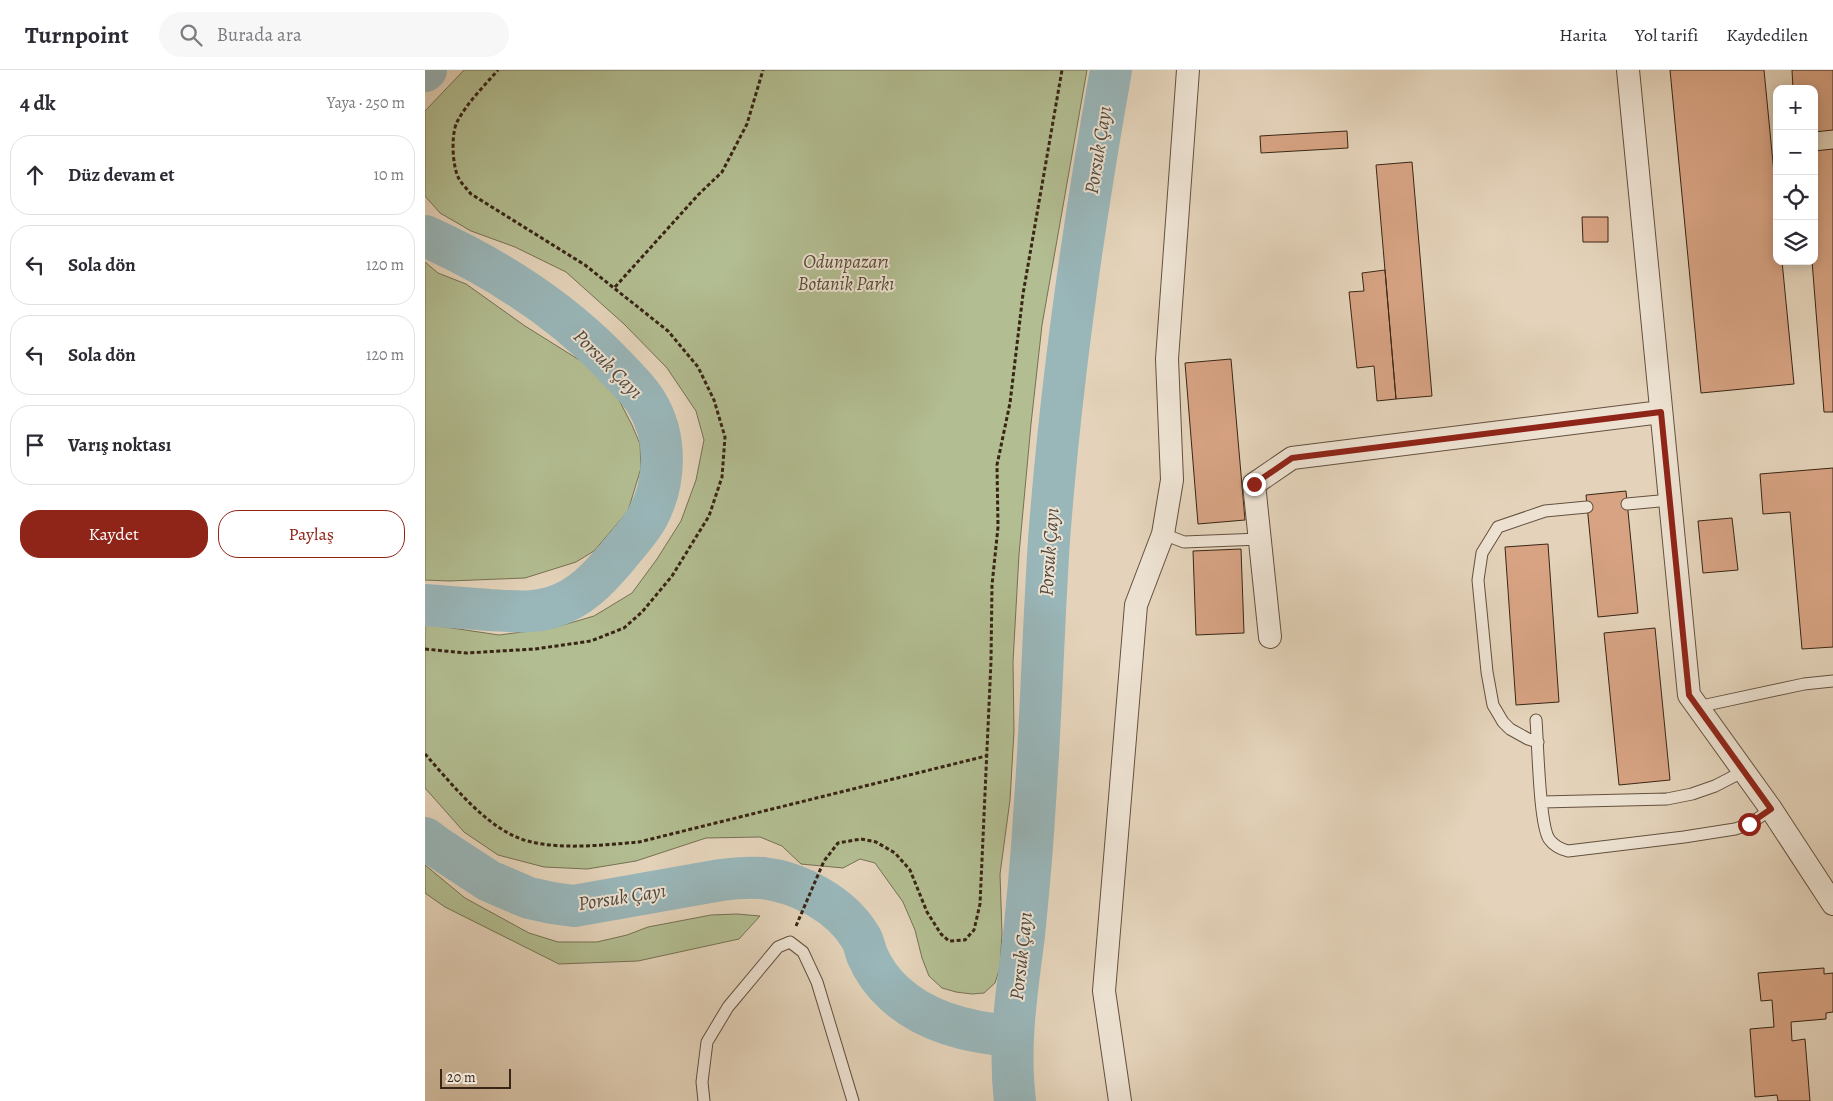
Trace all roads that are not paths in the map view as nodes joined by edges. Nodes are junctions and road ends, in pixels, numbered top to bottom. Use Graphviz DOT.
graph roads {
  1 [pos="1188,70"];
  2 [pos="1628,70"];
  3 [pos="1661,412"];
  4 [pos="1670,500"];
  5 [pos="1627,504"];
  6 [pos="1587,507"];
  7 [pos="1163,534"];
  8 [pos="1260,539"];
  9 [pos="1270,637"];
  10 [pos="1833,681"];
  11 [pos="1697,707"];
  12 [pos="1537,720"];
  13 [pos="1538,742"];
  14 [pos="1744,771"];
  15 [pos="1542,802"];
  16 [pos="1771,809"];
  17 [pos="1833,904"];
  18 [pos="703,1101"];
  19 [pos="853,1101"];
  20 [pos="1120,1101"];
  1 -- 7 [label="street"];
  2 -- 3 [label="street"];
  3 -- 4 [label="street"];
  3 -- 8 [label="street"];
  4 -- 5 [label="lane"];
  4 -- 11 [label="street"];
  6 -- 13 [label="lane"];
  7 -- 8 [label="lane"];
  7 -- 20 [label="street"];
  8 -- 9 [label="street"];
  10 -- 11 [label="lane"];
  11 -- 14 [label="street"];
  12 -- 13 [label="lane"];
  13 -- 15 [label="lane"];
  14 -- 15 [label="lane"];
  14 -- 16 [label="street"];
  15 -- 16 [label="lane"];
  16 -- 17 [label="street"];
  18 -- 19 [label="lane"];
}
